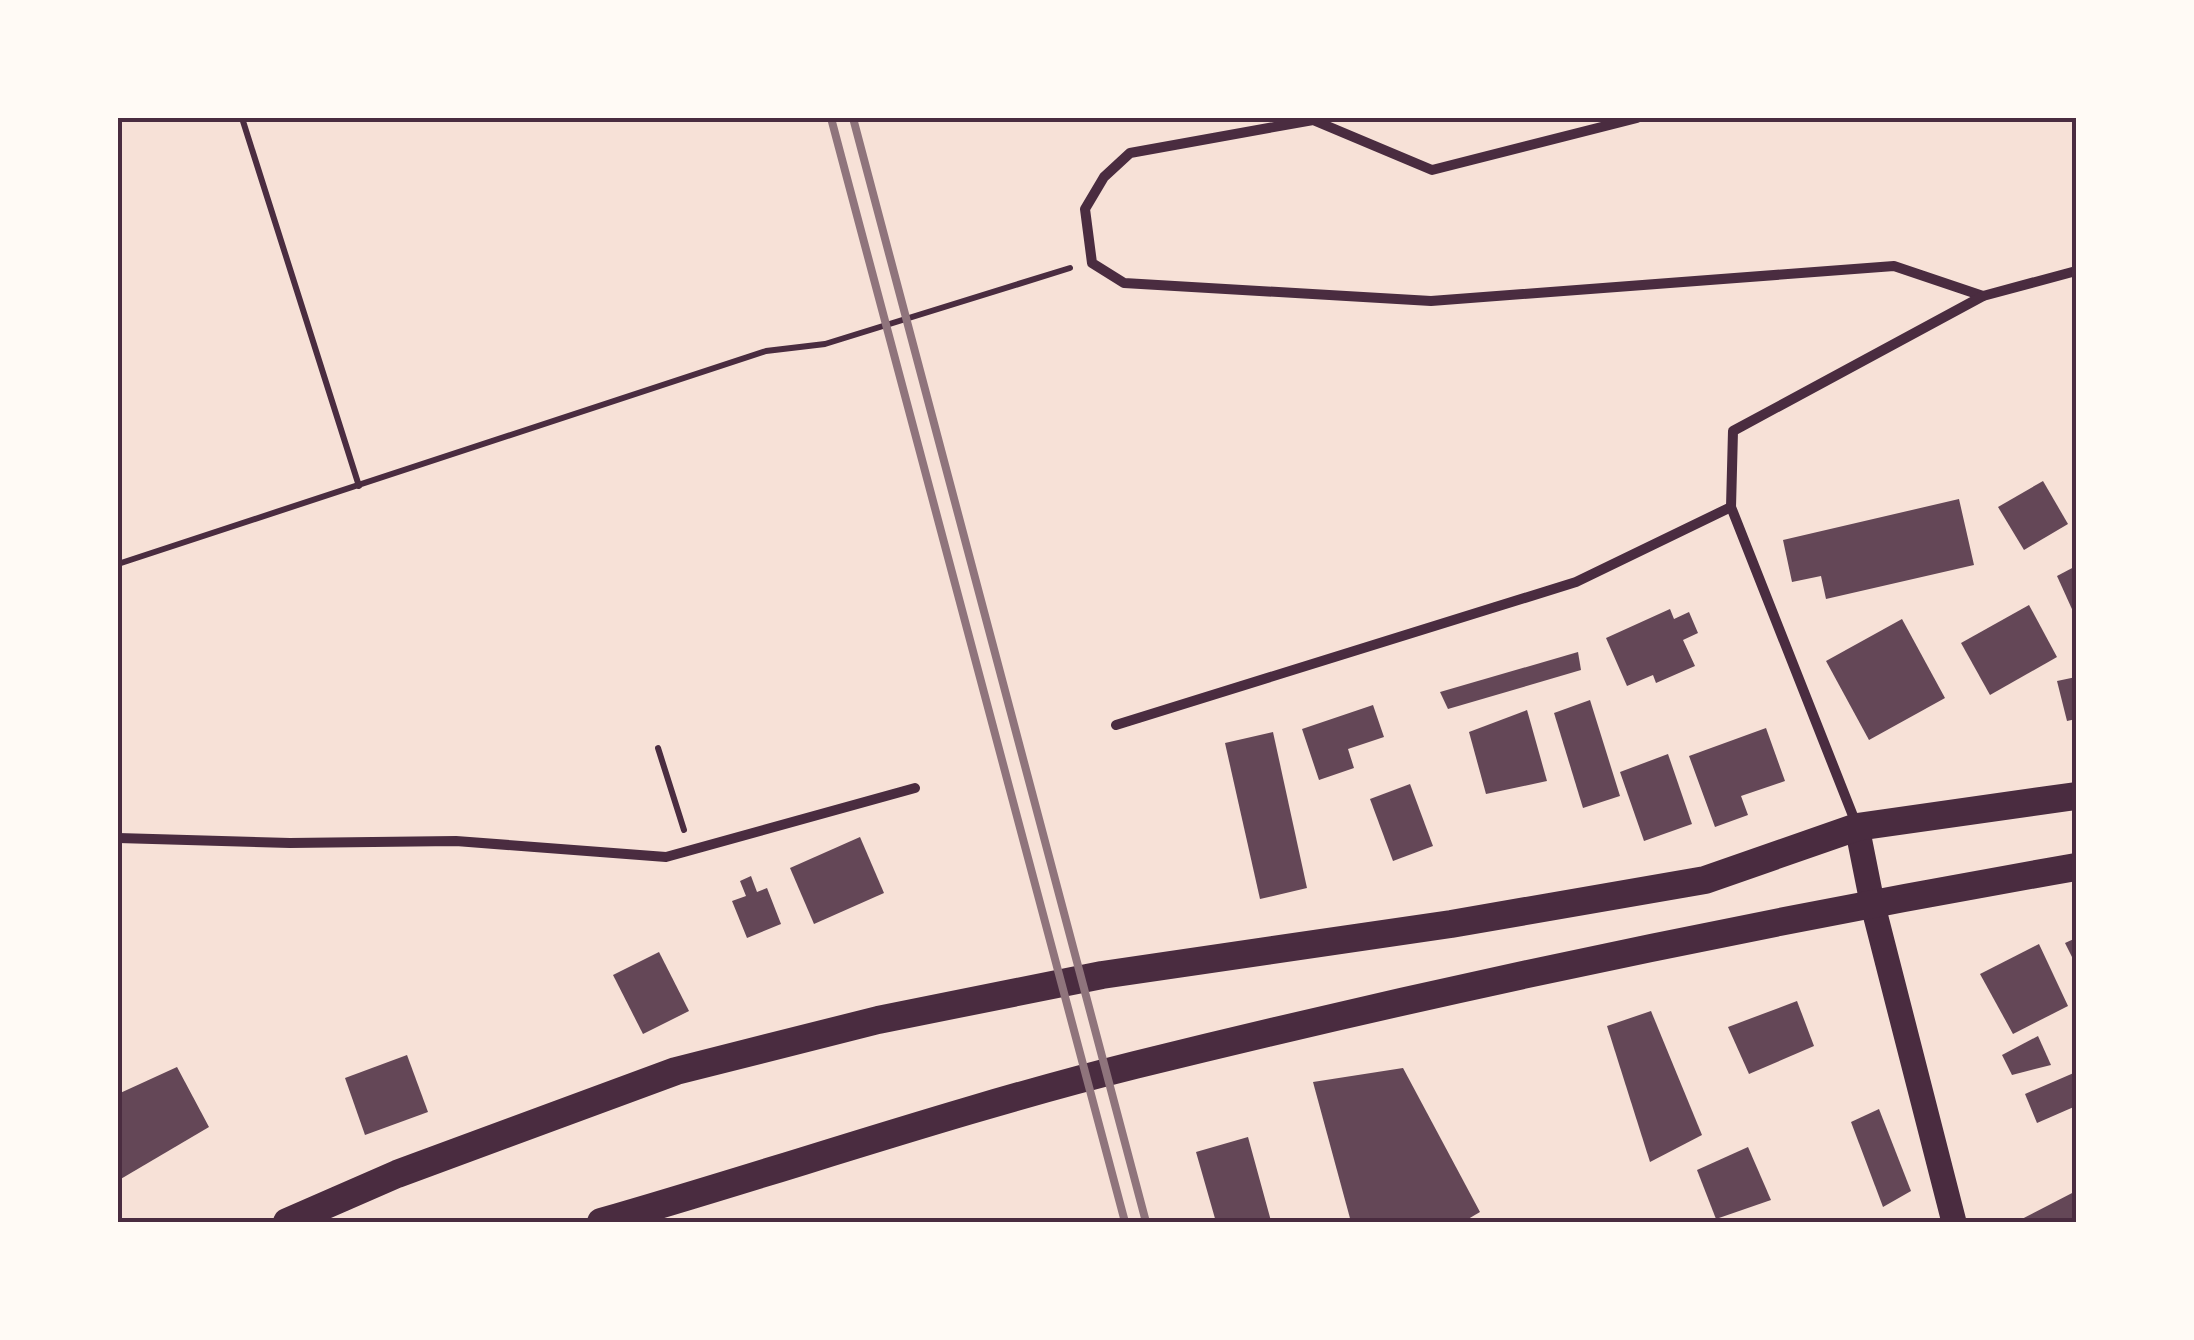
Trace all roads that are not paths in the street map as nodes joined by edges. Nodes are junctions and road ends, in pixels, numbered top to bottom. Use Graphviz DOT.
graph roads {
  1 [pos="1637,118"];
  2 [pos="2076,271"];
  3 [pos="1983,296"];
  4 [pos="1731,506"];
  5 [pos="1116,725"];
  6 [pos="915,788"];
  7 [pos="2076,796"];
  8 [pos="1857,827"];
  9 [pos="118,838"];
  10 [pos="2076,866"];
  11 [pos="1872,902"];
  12 [pos="287,1222"];
  13 [pos="601,1222"];
  14 [pos="1954,1222"];
  1 -- 3 [label="street"];
  2 -- 3 [label="street"];
  3 -- 4 [label="street"];
  4 -- 5 [label="street"];
  4 -- 8 [label="street"];
  6 -- 9 [label="street"];
  7 -- 8 [label="highway"];
  8 -- 11 [label="main road"];
  8 -- 12 [label="highway"];
  10 -- 11 [label="highway"];
  11 -- 13 [label="highway"];
  11 -- 14 [label="main road"];
}
